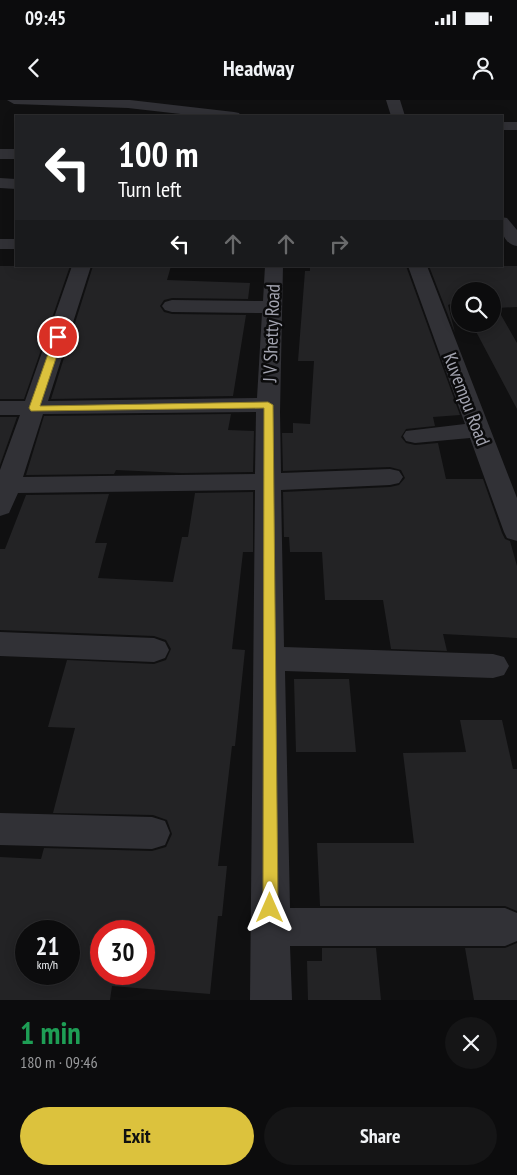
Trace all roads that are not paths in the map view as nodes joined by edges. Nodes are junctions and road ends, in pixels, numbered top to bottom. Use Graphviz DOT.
graph roads {
  1 [pos="14,100"];
  2 [pos="393,100"];
  3 [pos="0,107"];
  4 [pos="129,109"];
  5 [pos="219,115"];
  6 [pos="398,115"];
  7 [pos="503,126"];
  8 [pos="517,126"];
  9 [pos="0,154"];
  10 [pos="15,154"];
  11 [pos="0,183"];
  12 [pos="15,184"];
  13 [pos="503,224"];
  14 [pos="517,241"];
  15 [pos="0,244"];
  16 [pos="15,244"];
  17 [pos="82,267"];
  18 [pos="274,267"];
  19 [pos="417,267"];
  20 [pos="172,306"];
  21 [pos="272,307"];
  22 [pos="268,405"];
  23 [pos="0,408"];
  24 [pos="34,408"];
  25 [pos="478,430"];
  26 [pos="415,436"];
  27 [pos="390,477"];
  28 [pos="268,482"];
  29 [pos="2,492"];
  30 [pos="517,532"];
  31 [pos="0,644"];
  32 [pos="154,650"];
  33 [pos="269,658"];
  34 [pos="493,666"];
  35 [pos="0,829"];
  36 [pos="152,833"];
  37 [pos="270,927"];
  38 [pos="505,927"];
  39 [pos="271,1000"];
  1 -- 4 [label="street"];
  2 -- 6 [label="street"];
  3 -- 4 [label="street"];
  4 -- 5 [label="street"];
  7 -- 8 [label="street"];
  9 -- 10 [label="street"];
  11 -- 12 [label="street"];
  13 -- 14 [label="street"];
  15 -- 16 [label="street"];
  17 -- 24 [label="street"];
  18 -- 21 [label="street, J V Shetty Road"];
  19 -- 25 [label="street, Kuvempu Road"];
  20 -- 21 [label="street"];
  21 -- 22 [label="street, J V Shetty Road"];
  22 -- 24 [label="street"];
  22 -- 28 [label="street, J V Shetty Road"];
  23 -- 24 [label="street"];
  24 -- 29 [label="street"];
  25 -- 26 [label="street"];
  25 -- 30 [label="street, Kuvempu Road"];
  27 -- 28 [label="street"];
  28 -- 29 [label="street"];
  28 -- 33 [label="street, J V Shetty Road"];
  31 -- 32 [label="street"];
  33 -- 34 [label="street"];
  33 -- 37 [label="street, J V Shetty Road"];
  35 -- 36 [label="street"];
  37 -- 38 [label="street"];
  37 -- 39 [label="street, J V Shetty Road"];
}
